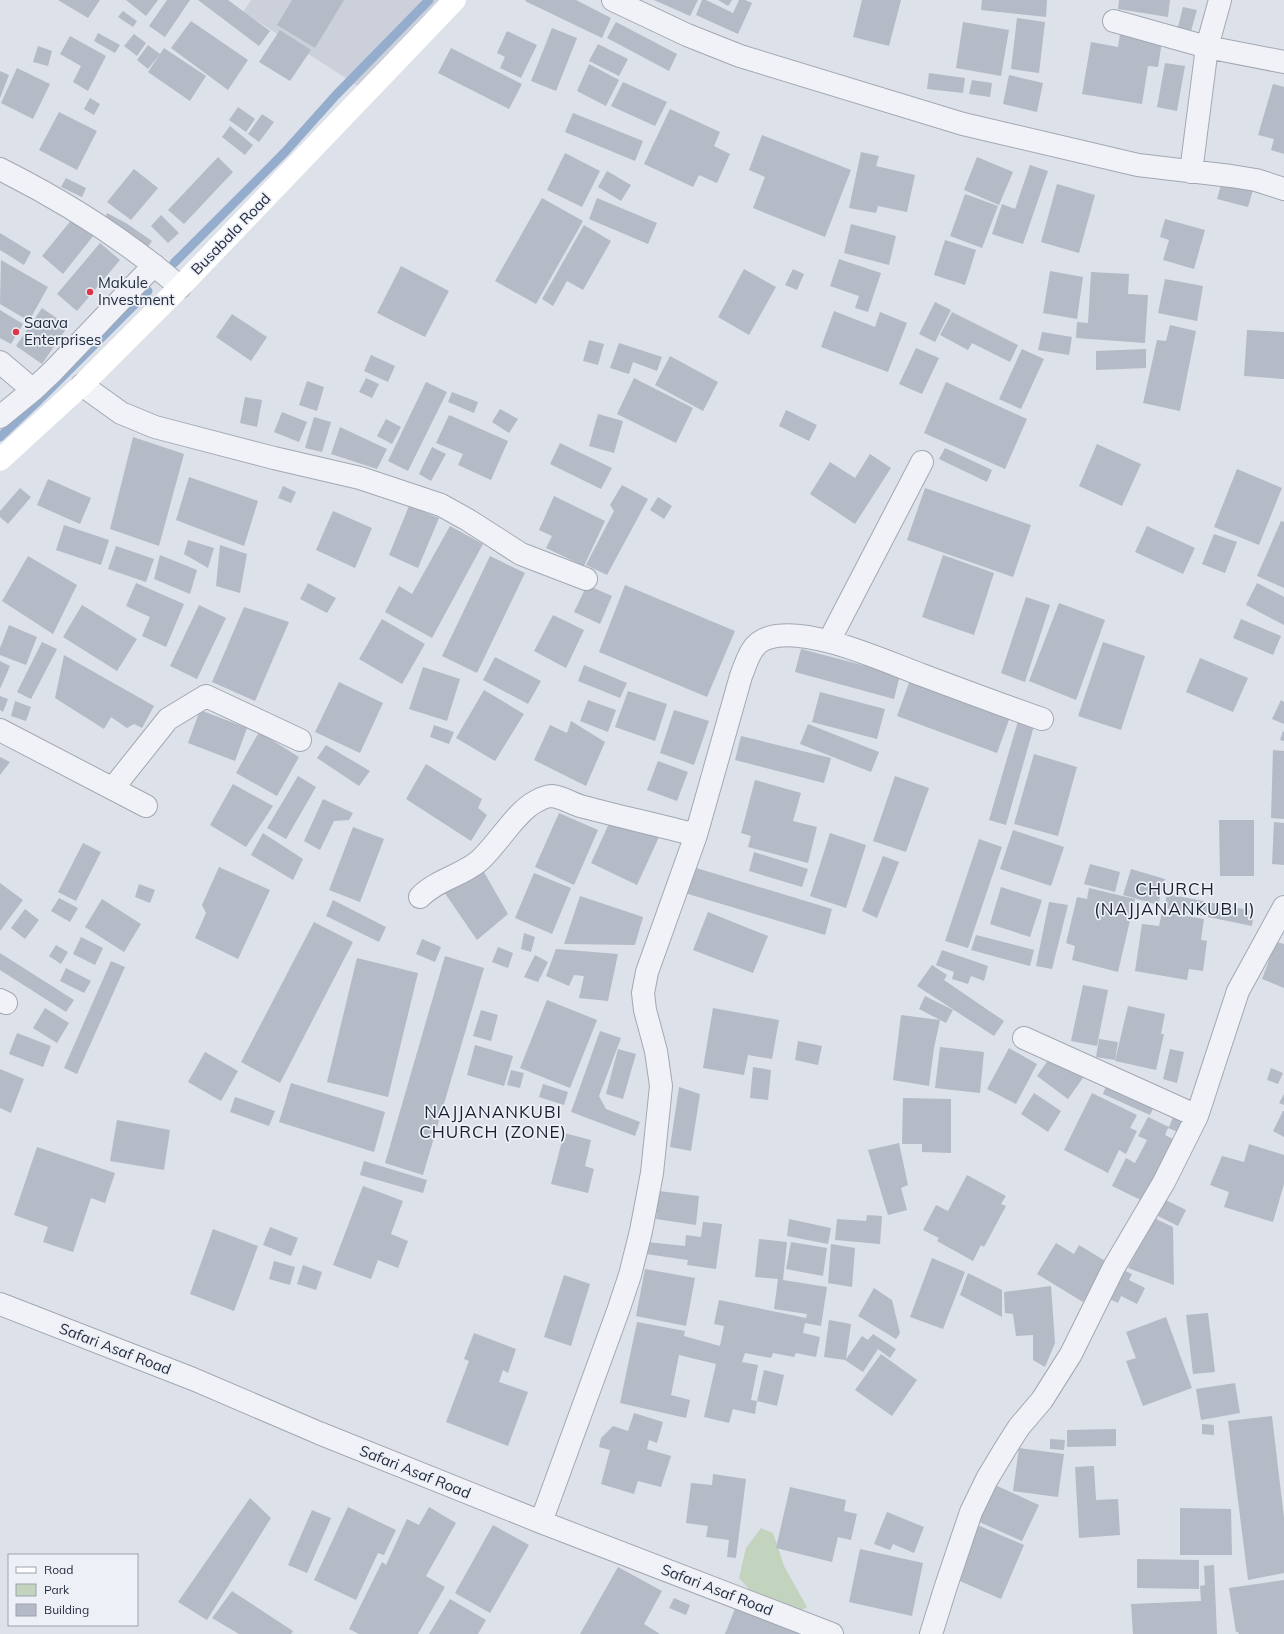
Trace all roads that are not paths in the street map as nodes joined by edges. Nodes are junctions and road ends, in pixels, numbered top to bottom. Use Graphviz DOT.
graph roads {
  1 [pos="454,0"];
  2 [pos="613,0"];
  3 [pos="1220,0"];
  4 [pos="1114,21"];
  5 [pos="1207,47"];
  6 [pos="1284,62"];
  7 [pos="0,169"];
  8 [pos="1191,172"];
  9 [pos="1284,189"];
  10 [pos="154,265"];
  11 [pos="180,287"];
  12 [pos="0,362"];
  13 [pos="82,385"];
  14 [pos="33,390"];
  15 [pos="0,417"];
  16 [pos="0,460"];
  17 [pos="922,462"];
  18 [pos="586,579"];
  19 [pos="829,641"];
  20 [pos="1042,719"];
  21 [pos="0,730"];
  22 [pos="300,740"];
  23 [pos="113,788"];
  24 [pos="146,806"];
  25 [pos="696,835"];
  26 [pos="420,898"];
  27 [pos="1284,907"];
  28 [pos="1024,1038"];
  29 [pos="1197,1116"];
  30 [pos="0,1304"];
  31 [pos="541,1522"];
  32 [pos="832,1634"];
  33 [pos="931,1634"];
  1 -- 11 [label="street, Busabala Road"];
  2 -- 8 [label="street"];
  3 -- 5 [label="street"];
  4 -- 5 [label="street"];
  5 -- 6 [label="street"];
  5 -- 8 [label="street"];
  7 -- 10 [label="street"];
  8 -- 9 [label="street"];
  10 -- 11 [label="street"];
  10 -- 14 [label="street"];
  11 -- 13 [label="street, Busabala Road"];
  12 -- 14 [label="street"];
  13 -- 16 [label="street, Busabala Road"];
  13 -- 18 [label="street"];
  14 -- 15 [label="street"];
  17 -- 19 [label="street"];
  19 -- 20 [label="street"];
  19 -- 25 [label="street"];
  21 -- 23 [label="street"];
  22 -- 23 [label="street"];
  23 -- 24 [label="street"];
  25 -- 26 [label="street"];
  25 -- 31 [label="street"];
  27 -- 29 [label="street"];
  28 -- 29 [label="street"];
  29 -- 33 [label="street"];
  30 -- 31 [label="street, Safari Asaf Road"];
  31 -- 32 [label="street, Safari Asaf Road"];
}
